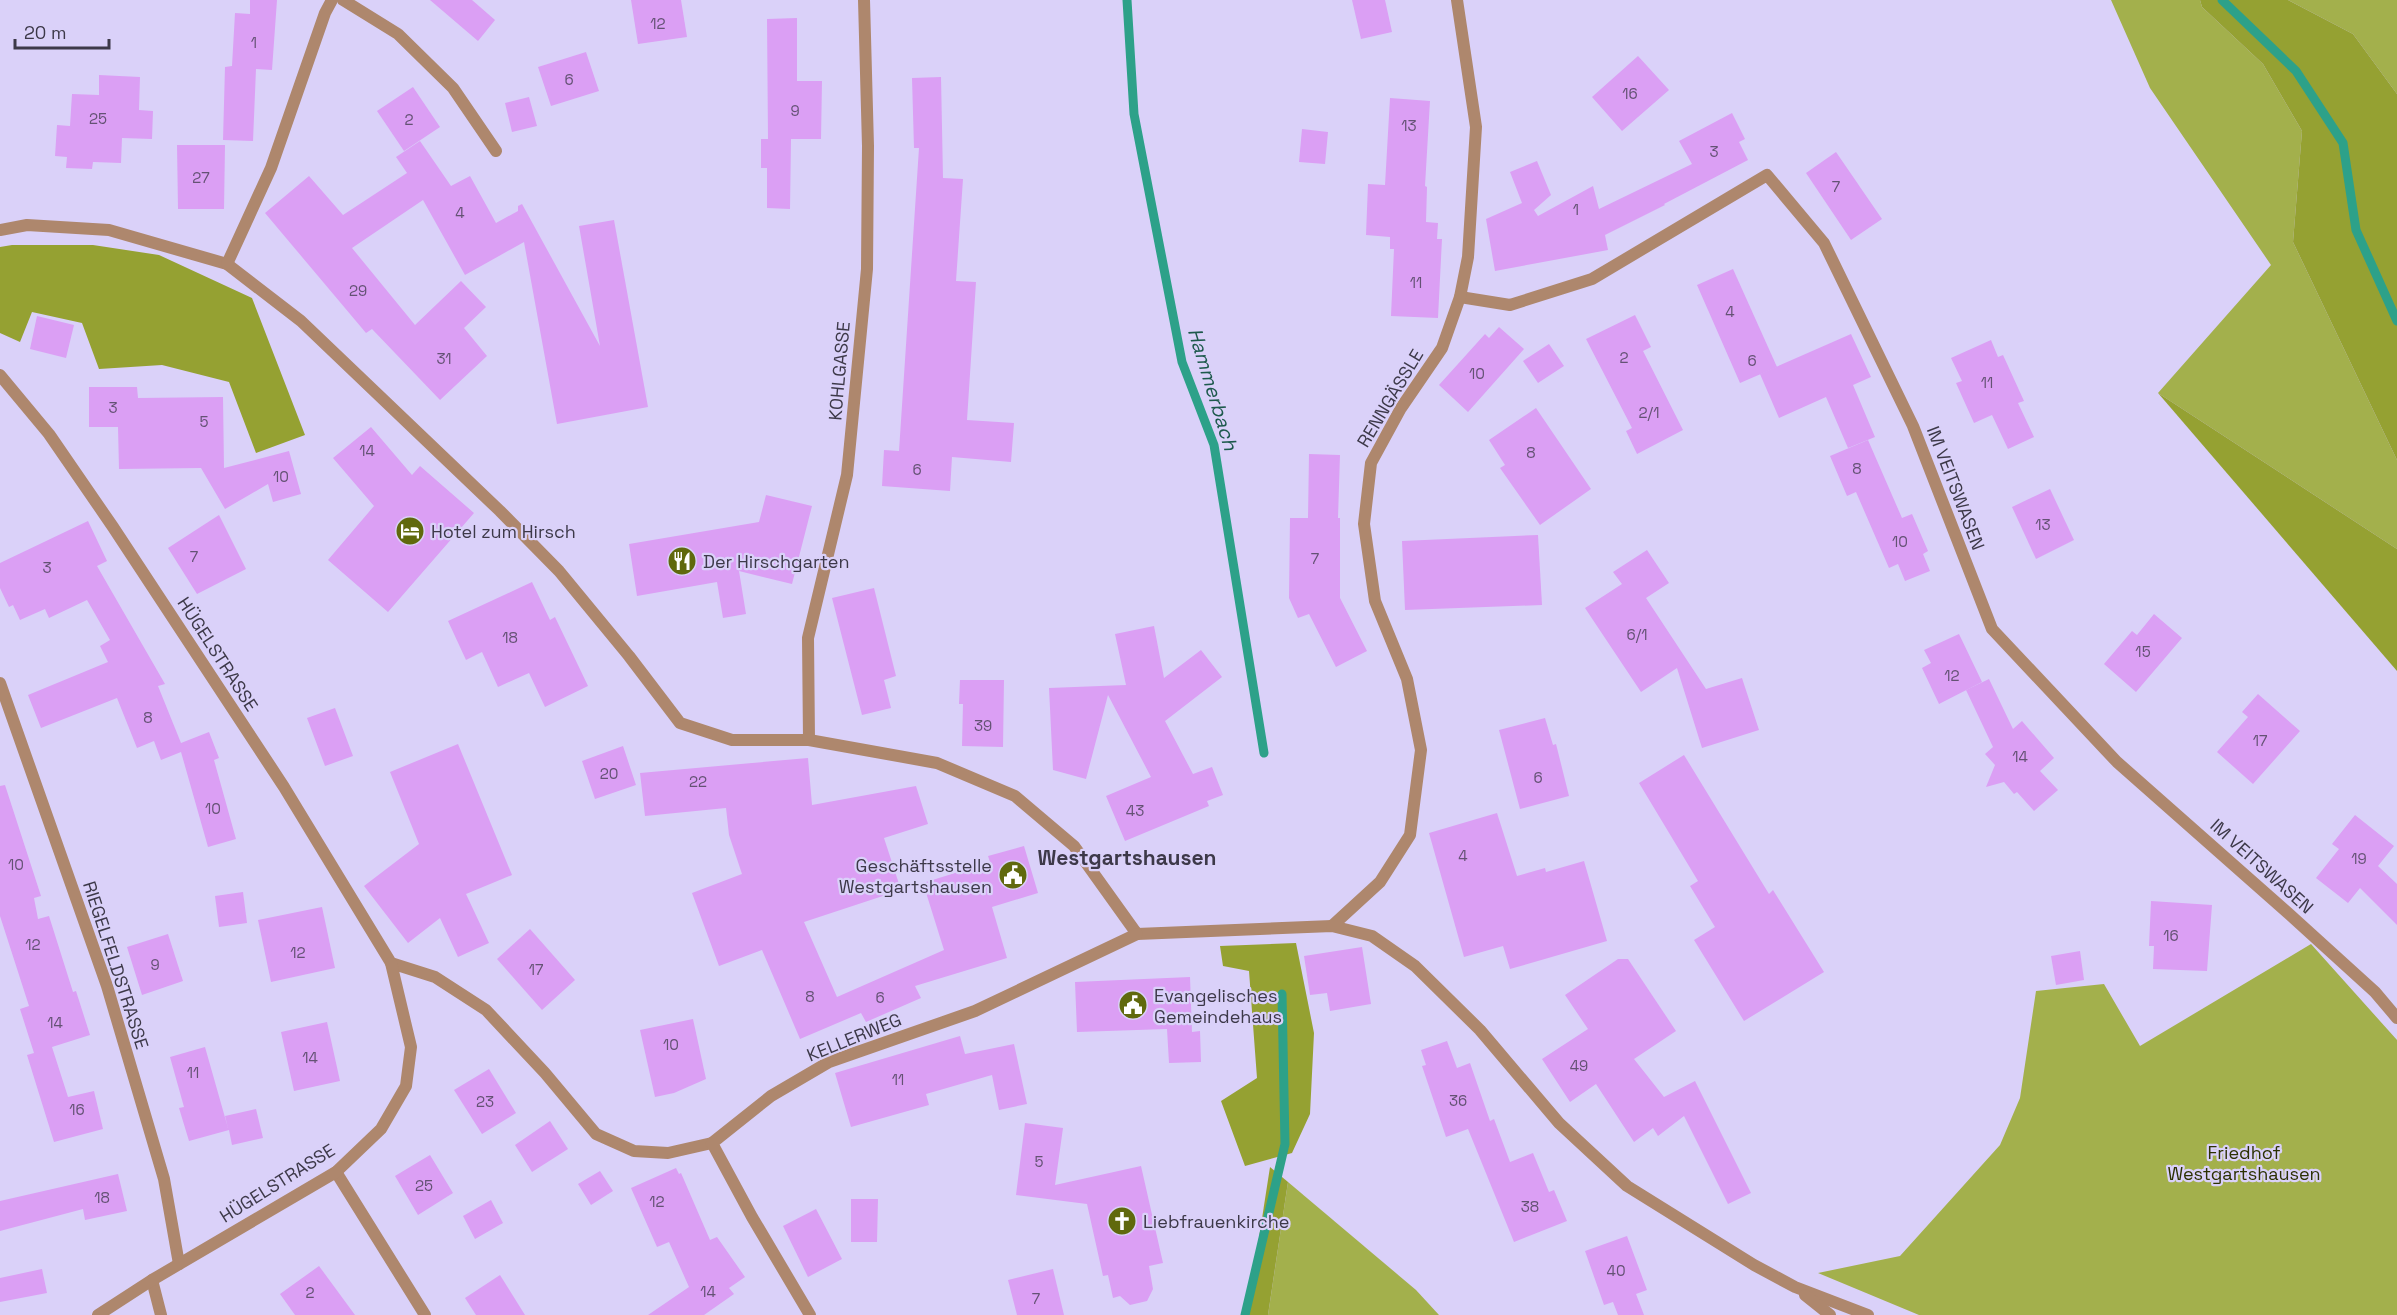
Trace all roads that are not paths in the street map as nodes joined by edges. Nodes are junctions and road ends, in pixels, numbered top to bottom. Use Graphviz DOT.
graph roads {
  1 [pos="332,0"];
  2 [pos="343,0"];
  3 [pos="864,0"];
  4 [pos="1457,0"];
  5 [pos="496,151"];
  6 [pos="0,230"];
  7 [pos="227,264"];
  8 [pos="1460,297"];
  9 [pos="0,375"];
  10 [pos="0,683"];
  11 [pos="809,740"];
  12 [pos="1332,926"];
  13 [pos="1137,934"];
  14 [pos="391,963"];
  15 [pos="2397,1018"];
  16 [pos="712,1143"];
  17 [pos="336,1172"];
  18 [pos="179,1264"];
  19 [pos="153,1280"];
  20 [pos="1795,1287"];
  21 [pos="98,1315"];
  22 [pos="161,1315"];
  23 [pos="425,1315"];
  24 [pos="810,1315"];
  25 [pos="1830,1315"];
  26 [pos="1868,1315"];
  1 -- 7 [label="street"];
  2 -- 5 [label="street"];
  3 -- 11 [label="street, KOHLGASSE"];
  4 -- 8 [label="street, RENNGÄSSLE"];
  6 -- 7 [label="street"];
  7 -- 11 [label="street"];
  8 -- 12 [label="street, RENNGÄSSLE"];
  8 -- 15 [label="street, IM VEITSWASEN"];
  9 -- 14 [label="street, HÜGELSTRASSE"];
  10 -- 18 [label="street, RIEGELFELDSTRASSE"];
  11 -- 13 [label="street"];
  12 -- 13 [label="street"];
  12 -- 20 [label="street"];
  13 -- 16 [label="street, KELLERWEG"];
  14 -- 16 [label="street"];
  14 -- 17 [label="street, HÜGELSTRASSE"];
  16 -- 24 [label="street"];
  17 -- 18 [label="street, HÜGELSTRASSE"];
  17 -- 23 [label="street"];
  18 -- 19 [label="street, HÜGELSTRASSE"];
  19 -- 21 [label="street, HÜGELSTRASSE"];
  19 -- 22 [label="street"];
  20 -- 25 [label="street"];
  20 -- 26 [label="street"];
}
